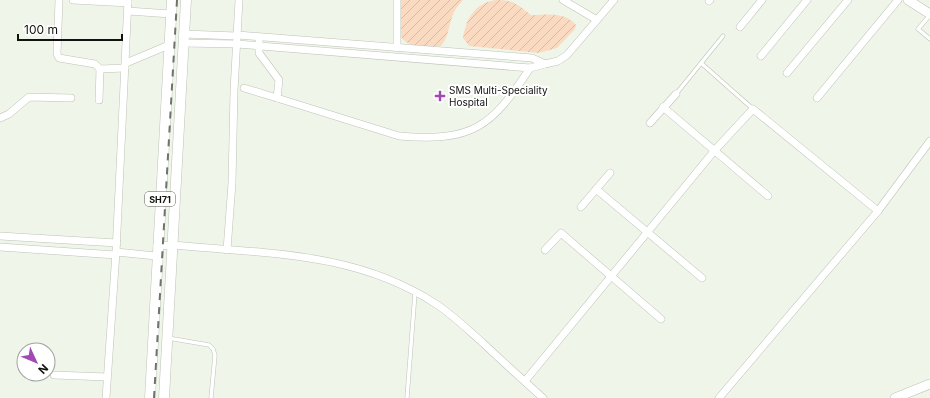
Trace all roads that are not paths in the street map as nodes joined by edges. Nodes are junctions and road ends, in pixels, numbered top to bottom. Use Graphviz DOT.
graph roads {
  1 [pos="59,0"];
  2 [pos="73,0"];
  3 [pos="172,0"];
  4 [pos="186,0"];
  5 [pos="239,0"];
  6 [pos="397,0"];
  7 [pos="563,0"];
  8 [pos="614,0"];
  9 [pos="762,0"];
  10 [pos="807,0"];
  11 [pos="848,0"];
  12 [pos="898,0"];
  13 [pos="908,0"];
  14 [pos="128,2"];
  15 [pos="128,11"];
  16 [pos="172,14"];
  17 [pos="930,14"];
  18 [pos="597,20"];
  19 [pos="740,27"];
  20 [pos="238,35"];
  21 [pos="723,36"];
  22 [pos="259,37"];
  23 [pos="183,39"];
  24 [pos="930,39"];
  25 [pos="237,44"];
  26 [pos="169,45"];
  27 [pos="259,45"];
  28 [pos="396,48"];
  29 [pos="457,53"];
  30 [pos="761,56"];
  31 [pos="456,63"];
  32 [pos="545,64"];
  33 [pos="701,64"];
  34 [pos="126,66"];
  35 [pos="530,68"];
  36 [pos="100,69"];
  37 [pos="787,73"];
  38 [pos="244,88"];
  39 [pos="676,94"];
  40 [pos="70,98"];
  41 [pos="277,98"];
  42 [pos="817,98"];
  43 [pos="99,100"];
  44 [pos="663,107"];
  45 [pos="753,109"];
  46 [pos="0,118"];
  47 [pos="650,123"];
  48 [pos="930,141"];
  49 [pos="715,150"];
  50 [pos="610,173"];
  51 [pos="596,189"];
  52 [pos="768,196"];
  53 [pos="581,207"];
  54 [pos="878,211"];
  55 [pos="647,232"];
  56 [pos="0,236"];
  57 [pos="117,243"];
  58 [pos="173,245"];
  59 [pos="0,247"];
  60 [pos="227,250"];
  61 [pos="546,250"];
  62 [pos="157,251"];
  63 [pos="116,254"];
  64 [pos="611,276"];
  65 [pos="702,278"];
  66 [pos="415,293"];
  67 [pos="661,319"];
  68 [pos="167,338"];
  69 [pos="56,375"];
  70 [pos="107,377"];
  71 [pos="525,381"];
  72 [pos="930,384"];
  73 [pos="106,398"];
  74 [pos="150,398"];
  75 [pos="164,398"];
  76 [pos="211,398"];
  77 [pos="407,398"];
  78 [pos="543,398"];
  79 [pos="719,398"];
  80 [pos="895,398"];
  1 -- 36 [label="street"];
  2 -- 14 [label="street"];
  3 -- 16 [label="main road, SH71"];
  4 -- 23 [label="main road, SH71"];
  5 -- 20 [label="street"];
  6 -- 28 [label="street"];
  7 -- 18 [label="street"];
  8 -- 18 [label="street"];
  9 -- 19 [label="street"];
  10 -- 30 [label="street"];
  11 -- 37 [label="street"];
  12 -- 42 [label="street"];
  13 -- 17 [label="street"];
  14 -- 15 [label="street"];
  15 -- 16 [label="street"];
  15 -- 34 [label="street"];
  16 -- 26 [label="main road, SH71"];
  17 -- 24 [label="lane"];
  18 -- 32 [label="street"];
  20 -- 22 [label="street"];
  20 -- 23 [label="street"];
  20 -- 25 [label="street"];
  21 -- 33 [label="lane"];
  22 -- 27 [label="street"];
  22 -- 28 [label="street"];
  23 -- 25 [label="street"];
  23 -- 58 [label="main road, SH71"];
  25 -- 27 [label="street"];
  25 -- 60 [label="street"];
  26 -- 34 [label="street"];
  26 -- 62 [label="main road, SH71"];
  27 -- 31 [label="street"];
  27 -- 41 [label="street"];
  28 -- 29 [label="street"];
  29 -- 31 [label="street"];
  29 -- 32 [label="street"];
  31 -- 35 [label="street"];
  32 -- 35 [label="street"];
  33 -- 39 [label="lane"];
  33 -- 45 [label="lane"];
  34 -- 36 [label="street"];
  34 -- 57 [label="street"];
  35 -- 41 [label="street"];
  36 -- 43 [label="street"];
  38 -- 41 [label="street"];
  39 -- 44 [label="street"];
  40 -- 46 [label="street"];
  44 -- 47 [label="street"];
  44 -- 49 [label="street"];
  45 -- 49 [label="street"];
  45 -- 54 [label="street"];
  48 -- 54 [label="street"];
  49 -- 52 [label="street"];
  49 -- 55 [label="street"];
  50 -- 51 [label="street"];
  51 -- 53 [label="street"];
  51 -- 55 [label="street"];
  54 -- 79 [label="street"];
  55 -- 64 [label="street"];
  55 -- 65 [label="street"];
  56 -- 57 [label="street"];
  57 -- 63 [label="street"];
  58 -- 60 [label="street"];
  58 -- 62 [label="street"];
  58 -- 68 [label="main road, SH71"];
  59 -- 63 [label="street"];
  60 -- 66 [label="street"];
  61 -- 64 [label="street"];
  62 -- 63 [label="street"];
  62 -- 74 [label="main road, SH71"];
  63 -- 70 [label="street"];
  64 -- 67 [label="street"];
  64 -- 71 [label="street"];
  66 -- 71 [label="street"];
  66 -- 77 [label="lane"];
  68 -- 75 [label="main road, SH71"];
  68 -- 76 [label="lane"];
  69 -- 70 [label="street"];
  70 -- 73 [label="street"];
  71 -- 78 [label="street"];
  72 -- 80 [label="street"];
}
